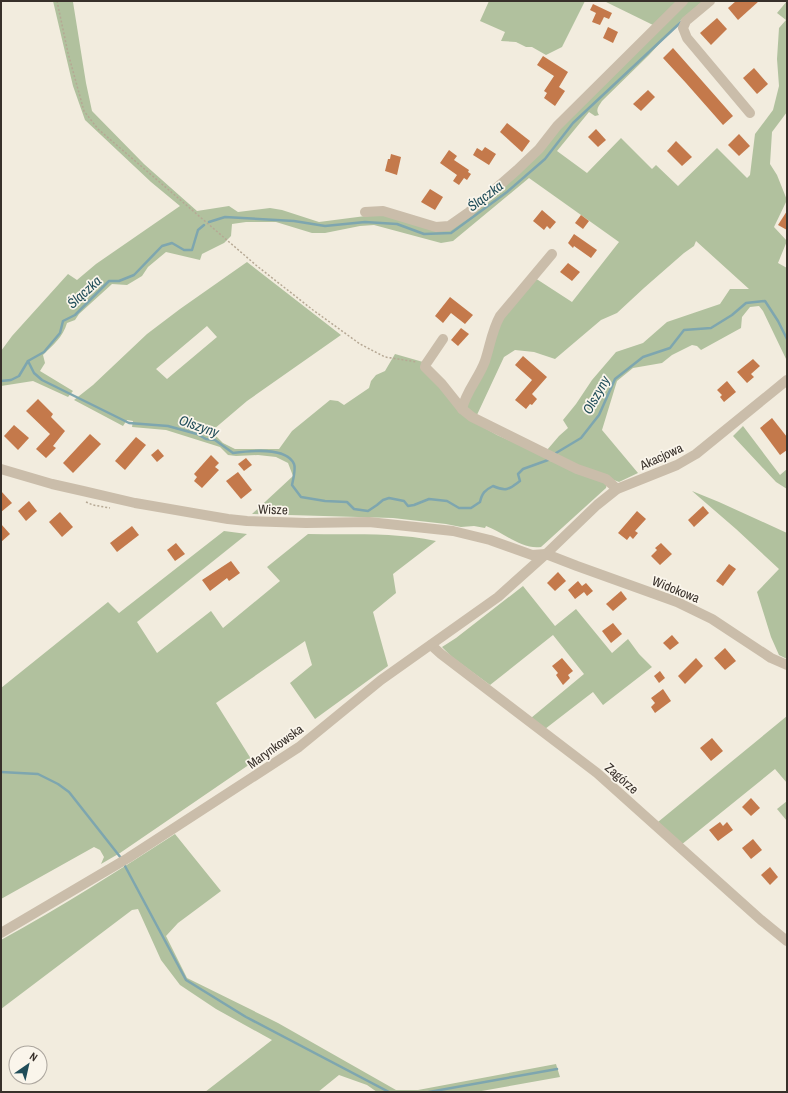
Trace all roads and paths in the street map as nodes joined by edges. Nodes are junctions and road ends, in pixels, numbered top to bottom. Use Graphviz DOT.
graph roads {
  1 [pos="57,1"];
  2 [pos="683,1"];
  3 [pos="710,1"];
  4 [pos="750,113"];
  5 [pos="365,212"];
  6 [pos="552,254"];
  7 [pos="443,339"];
  8 [pos="425,367"];
  9 [pos="787,380"];
  10 [pos="462,409"];
  11 [pos="1,469"];
  12 [pos="617,489"];
  13 [pos="546,554"];
  14 [pos="431,645"];
  15 [pos="787,665"];
  16 [pos="1,933"];
  17 [pos="787,942"];
  1 -- 8 [label="path"];
  2 -- 5 [label="street"];
  3 -- 4 [label="street"];
  6 -- 10 [label="street"];
  7 -- 8 [label="street"];
  8 -- 10 [label="street"];
  9 -- 12 [label="street, Akacjowa"];
  10 -- 12 [label="street"];
  11 -- 13 [label="street, Wisze"];
  12 -- 13 [label="street, Akacjowa"];
  13 -- 14 [label="street, Marynkowska"];
  13 -- 15 [label="street, Widokowa"];
  14 -- 16 [label="street, Marynkowska"];
  14 -- 17 [label="street, Zagórze"];
}
